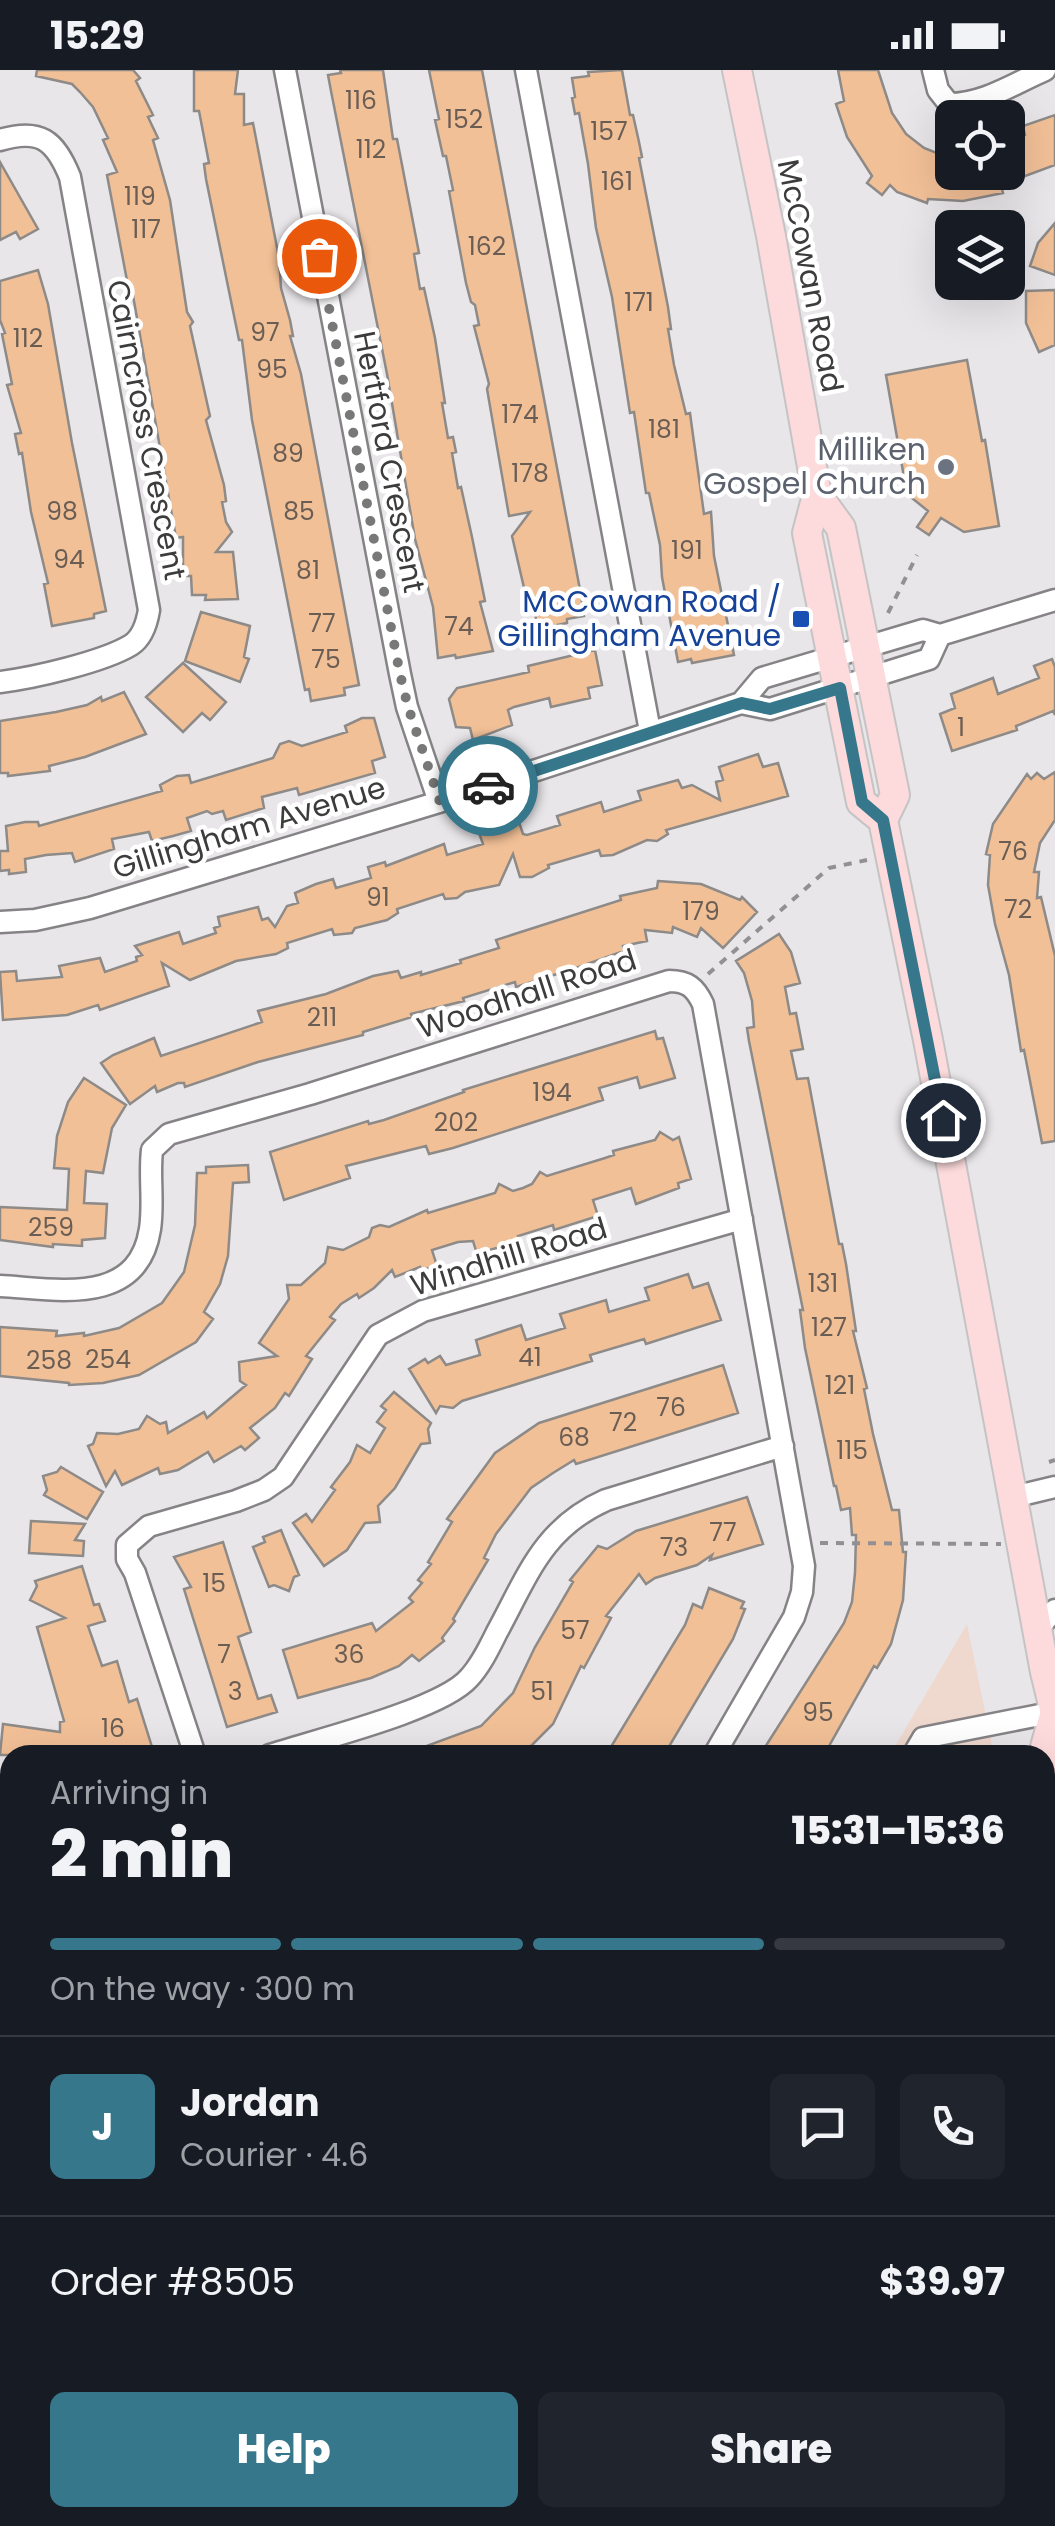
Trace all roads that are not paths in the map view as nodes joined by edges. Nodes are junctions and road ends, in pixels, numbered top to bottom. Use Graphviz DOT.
graph roads {
  1 [pos="285,70"];
  2 [pos="526,70"];
  3 [pos="737,70"];
  4 [pos="933,70"];
  5 [pos="1045,70"];
  6 [pos="0,140"];
  7 [pos="817,494"];
  8 [pos="1055,600"];
  9 [pos="940,635"];
  10 [pos="865,647"];
  11 [pos="834,657"];
  12 [pos="871,677"];
  13 [pos="0,682"];
  14 [pos="840,688"];
  15 [pos="742,703"];
  16 [pos="650,731"];
  17 [pos="440,802"];
  18 [pos="883,820"];
  19 [pos="0,922"];
  20 [pos="742,1219"];
  21 [pos="0,1286"];
  22 [pos="782,1446"];
  23 [pos="1055,1486"];
  24 [pos="1012,1496"];
  25 [pos="1046,1620"];
  26 [pos="1050,1671"];
  27 [pos="1055,1713"];
  28 [pos="192,1745"];
  29 [pos="301,1745"];
  30 [pos="720,1745"];
  31 [pos="919,1745"];
  32 [pos="1045,1745"];
  1 -- 17 [label="street, Hertford Crescent"];
  2 -- 16 [label="street"];
  3 -- 7 [label="main road, McCowan Road"];
  4 -- 5 [label="street"];
  6 -- 13 [label="street, Cairncross Crescent"];
  7 -- 10 [label="main road, McCowan Road"];
  7 -- 11 [label="main road, McCowan Road"];
  8 -- 9 [label="street"];
  9 -- 10 [label="street, Gillingham Avenue"];
  9 -- 12 [label="street, Gillingham Avenue"];
  10 -- 11 [label="street, Gillingham Avenue"];
  10 -- 12 [label="main road, McCowan Road"];
  11 -- 14 [label="main road, McCowan Road"];
  11 -- 15 [label="street, Gillingham Avenue"];
  12 -- 14 [label="street, Gillingham Avenue"];
  12 -- 18 [label="main road, McCowan Road"];
  14 -- 15 [label="street, Gillingham Avenue"];
  14 -- 18 [label="main road, McCowan Road"];
  15 -- 16 [label="street, Gillingham Avenue"];
  16 -- 17 [label="street, Gillingham Avenue"];
  17 -- 19 [label="street, Gillingham Avenue"];
  18 -- 24 [label="main road, McCowan Road"];
  20 -- 21 [label="street, Woodhall Road"];
  20 -- 22 [label="street, Woodhall Road"];
  20 -- 28 [label="street, Windhill Road"];
  22 -- 29 [label="street"];
  22 -- 30 [label="street, Woodhall Road"];
  23 -- 24 [label="street"];
  24 -- 25 [label="main road, McCowan Road"];
  25 -- 26 [label="main road, McCowan Road"];
  26 -- 27 [label="main road, McCowan Road"];
  27 -- 31 [label="street"];
  27 -- 32 [label="main road, McCowan Road"];
}
